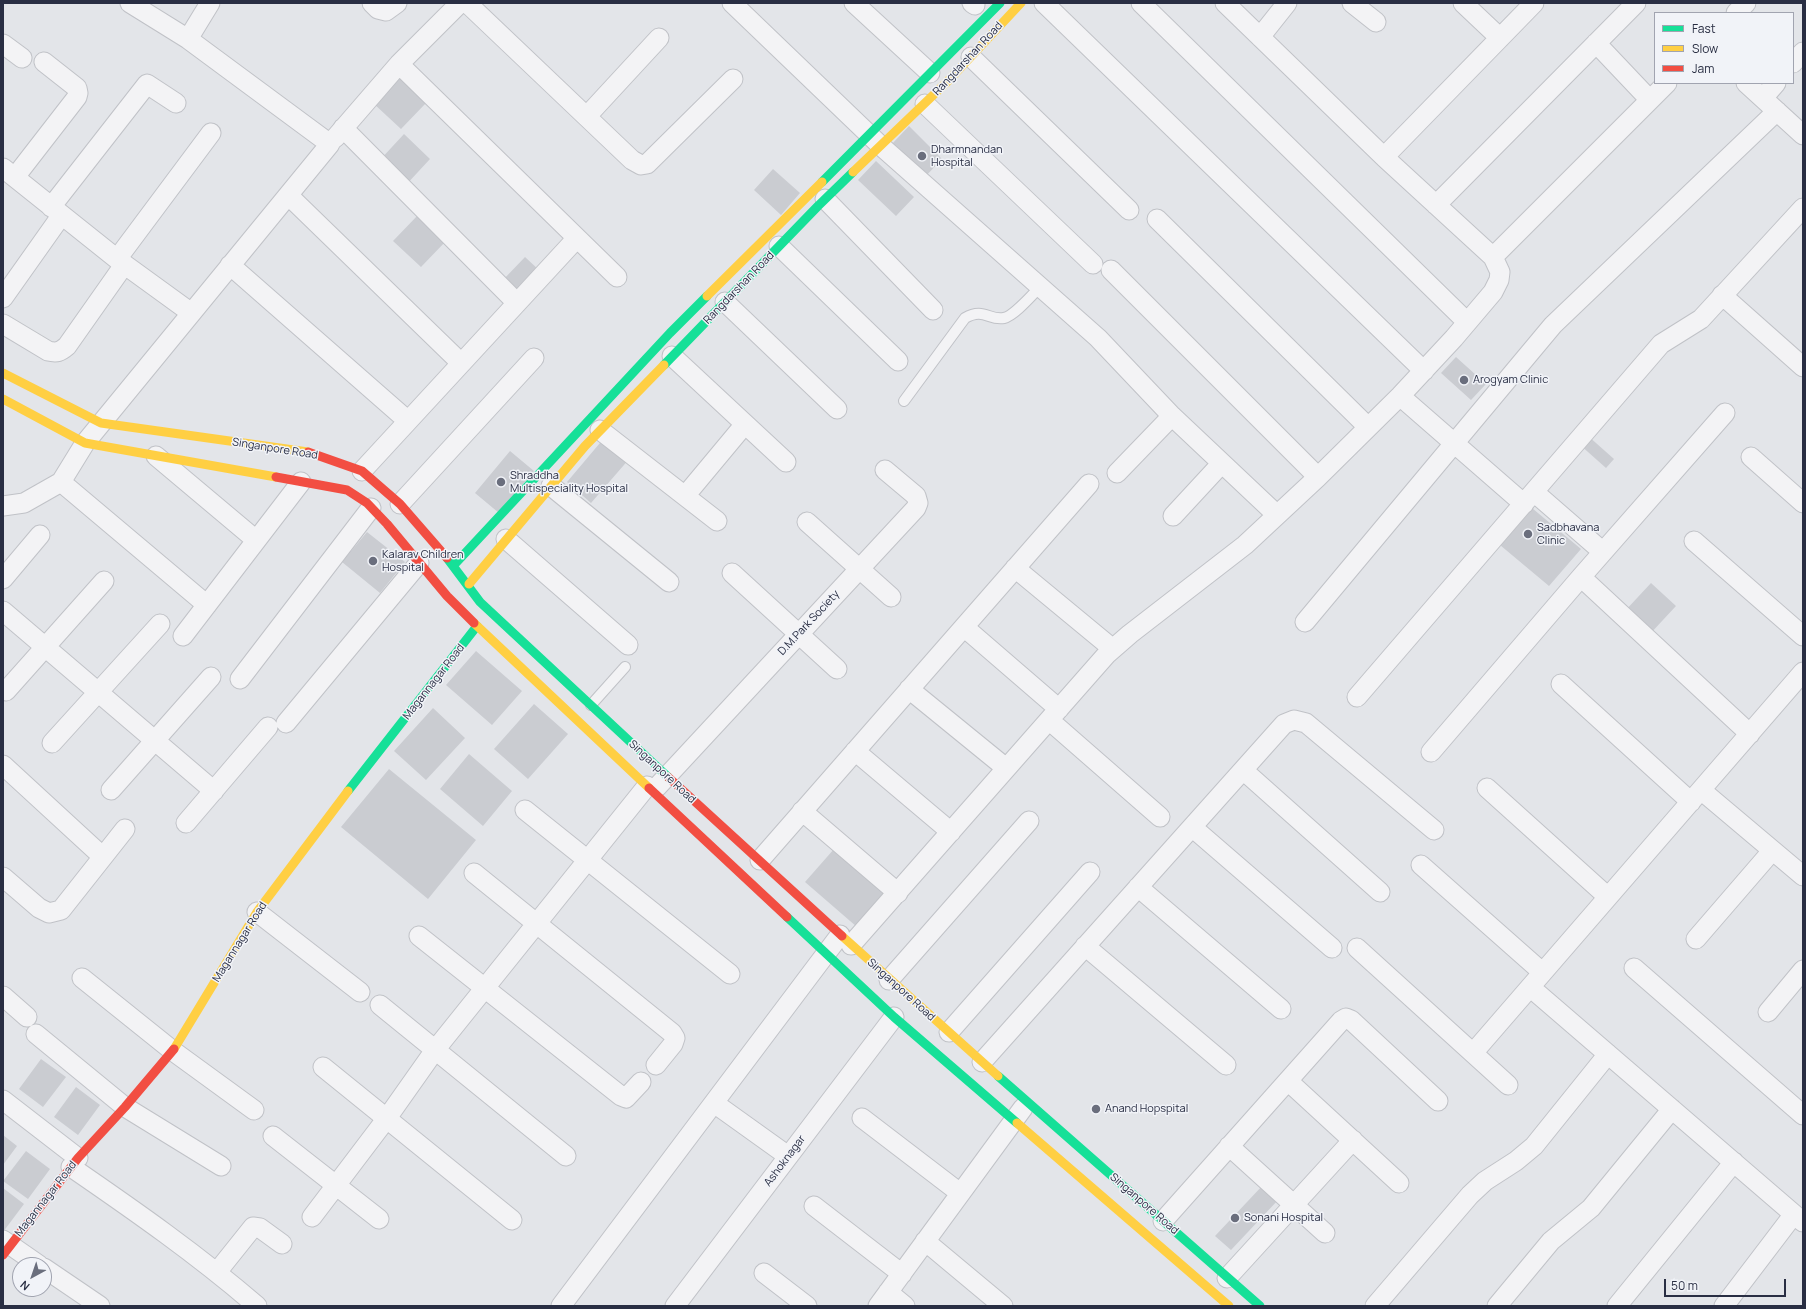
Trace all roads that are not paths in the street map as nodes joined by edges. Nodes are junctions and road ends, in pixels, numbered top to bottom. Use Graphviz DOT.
graph roads {
  1 [pos="130,3"];
  2 [pos="210,3"];
  3 [pos="372,3"];
  4 [pos="397,3"];
  5 [pos="460,3"];
  6 [pos="467,3"];
  7 [pos="732,3"];
  8 [pos="854,3"];
  9 [pos="1000,3"];
  10 [pos="1021,3"];
  11 [pos="1044,3"];
  12 [pos="1141,3"];
  13 [pos="1225,3"];
  14 [pos="1287,3"];
  15 [pos="1352,3"];
  16 [pos="1463,3"];
  17 [pos="1534,3"];
  18 [pos="1636,3"];
  19 [pos="1746,3"];
  20 [pos="1737,12"];
  21 [pos="1376,22"];
  22 [pos="1260,37"];
  23 [pos="659,38"];
  24 [pos="1500,38"];
  25 [pos="188,39"];
  26 [pos="1596,43"];
  27 [pos="3,44"];
  28 [pos="1803,52"];
  29 [pos="971,57"];
  30 [pos="22,58"];
  31 [pos="44,62"];
  32 [pos="1794,62"];
  33 [pos="399,64"];
  34 [pos="930,73"];
  35 [pos="733,79"];
  36 [pos="1666,84"];
  37 [pos="1747,84"];
  38 [pos="1775,84"];
  39 [pos="1763,98"];
  40 [pos="1650,100"];
  41 [pos="176,103"];
  42 [pos="925,104"];
  43 [pos="1777,111"];
  44 [pos="587,116"];
  45 [pos="343,128"];
  46 [pos="211,133"];
  47 [pos="1803,134"];
  48 [pos="874,140"];
  49 [pos="330,144"];
  50 [pos="1384,157"];
  51 [pos="9,172"];
  52 [pos="288,195"];
  53 [pos="825,199"];
  54 [pos="1436,204"];
  55 [pos="1803,208"];
  56 [pos="1128,210"];
  57 [pos="56,211"];
  58 [pos="1157,219"];
  59 [pos="577,238"];
  60 [pos="779,246"];
  61 [pos="1493,257"];
  62 [pos="120,262"];
  63 [pos="230,265"];
  64 [pos="617,277"];
  65 [pos="1040,287"];
  66 [pos="1722,295"];
  67 [pos="3,298"];
  68 [pos="724,302"];
  69 [pos="517,303"];
  70 [pos="933,310"];
  71 [pos="190,312"];
  72 [pos="1467,322"];
  73 [pos="3,324"];
  74 [pos="672,356"];
  75 [pos="534,358"];
  76 [pos="898,361"];
  77 [pos="461,363"];
  78 [pos="1803,367"];
  79 [pos="1424,371"];
  80 [pos="3,373"];
  81 [pos="1400,396"];
  82 [pos="3,399"];
  83 [pos="904,401"];
  84 [pos="837,409"];
  85 [pos="1725,413"];
  86 [pos="1172,416"];
  87 [pos="408,421"];
  88 [pos="100,423"];
  89 [pos="745,424"];
  90 [pos="1368,427"];
  91 [pos="600,430"];
  92 [pos="85,443"];
  93 [pos="1454,444"];
  94 [pos="156,456"];
  95 [pos="1751,457"];
  96 [pos="786,462"];
  97 [pos="1222,463"];
  98 [pos="885,470"];
  99 [pos="362,471"];
  100 [pos="1117,473"];
  101 [pos="1318,477"];
  102 [pos="61,482"];
  103 [pos="301,482"];
  104 [pos="1089,484"];
  105 [pos="551,486"];
  106 [pos="685,496"];
  107 [pos="1529,498"];
  108 [pos="1803,503"];
  109 [pos="400,504"];
  110 [pos="3,506"];
  111 [pos="371,508"];
  112 [pos="1277,515"];
  113 [pos="1174,516"];
  114 [pos="717,521"];
  115 [pos="808,522"];
  116 [pos="40,535"];
  117 [pos="256,540"];
  118 [pos="506,540"];
  119 [pos="1694,541"];
  120 [pos="1603,552"];
  121 [pos="419,563"];
  122 [pos="454,565"];
  123 [pos="1015,568"];
  124 [pos="860,569"];
  125 [pos="732,573"];
  126 [pos="1581,577"];
  127 [pos="3,579"];
  128 [pos="104,581"];
  129 [pos="670,582"];
  130 [pos="468,584"];
  131 [pos="891,597"];
  132 [pos="207,605"];
  133 [pos="3,611"];
  134 [pos="1305,622"];
  135 [pos="160,624"];
  136 [pos="477,626"];
  137 [pos="964,627"];
  138 [pos="798,634"];
  139 [pos="183,636"];
  140 [pos="1803,636"];
  141 [pos="628,645"];
  142 [pos="45,647"];
  143 [pos="1113,649"];
  144 [pos="624,667"];
  145 [pos="837,669"];
  146 [pos="1803,672"];
  147 [pos="211,677"];
  148 [pos="240,679"];
  149 [pos="1561,684"];
  150 [pos="909,689"];
  151 [pos="6,691"];
  152 [pos="98,692"];
  153 [pos="1357,697"];
  154 [pos="591,705"];
  155 [pos="1054,714"];
  156 [pos="1750,734"];
  157 [pos="155,741"];
  158 [pos="52,743"];
  159 [pos="855,751"];
  160 [pos="1431,752"];
  161 [pos="3,765"];
  162 [pos="1006,768"];
  163 [pos="1243,770"];
  164 [pos="666,776"];
  165 [pos="1487,788"];
  166 [pos="650,789"];
  167 [pos="111,790"];
  168 [pos="214,791"];
  169 [pos="1696,796"];
  170 [pos="525,810"];
  171 [pos="802,811"];
  172 [pos="1160,818"];
  173 [pos="1029,821"];
  174 [pos="186,823"];
  175 [pos="1192,827"];
  176 [pos="125,828"];
  177 [pos="1434,830"];
  178 [pos="951,832"];
  179 [pos="1772,851"];
  180 [pos="103,857"];
  181 [pos="588,860"];
  182 [pos="760,860"];
  183 [pos="1421,865"];
  184 [pos="1090,872"];
  185 [pos="474,873"];
  186 [pos="1803,876"];
  187 [pos="3,877"];
  188 [pos="1138,887"];
  189 [pos="1380,892"];
  190 [pos="898,893"];
  191 [pos="1608,897"];
  192 [pos="257,912"];
  193 [pos="537,924"];
  194 [pos="418,936"];
  195 [pos="1696,939"];
  196 [pos="845,940"];
  197 [pos="1085,946"];
  198 [pos="1332,948"];
  199 [pos="1357,948"];
  200 [pos="826,954"];
  201 [pos="1634,968"];
  202 [pos="1803,970"];
  203 [pos="1542,972"];
  204 [pos="730,974"];
  205 [pos="82,978"];
  206 [pos="889,980"];
  207 [pos="1530,987"];
  208 [pos="485,988"];
  209 [pos="360,992"];
  210 [pos="3,996"];
  211 [pos="380,1005"];
  212 [pos="1280,1009"];
  213 [pos="1768,1012"];
  214 [pos="27,1017"];
  215 [pos="894,1017"];
  216 [pos="949,1032"];
  217 [pos="36,1034"];
  218 [pos="435,1050"];
  219 [pos="173,1051"];
  220 [pos="1473,1053"];
  221 [pos="1608,1054"];
  222 [pos="982,1062"];
  223 [pos="656,1065"];
  224 [pos="1226,1065"];
  225 [pos="323,1067"];
  226 [pos="1288,1081"];
  227 [pos="641,1082"];
  228 [pos="1508,1085"];
  229 [pos="3,1100"];
  230 [pos="1438,1101"];
  231 [pos="1027,1102"];
  232 [pos="714,1103"];
  233 [pos="126,1107"];
  234 [pos="1672,1109"];
  235 [pos="254,1110"];
  236 [pos="1803,1115"];
  237 [pos="387,1118"];
  238 [pos="862,1118"];
  239 [pos="1014,1120"];
  240 [pos="273,1136"];
  241 [pos="1353,1140"];
  242 [pos="1229,1146"];
  243 [pos="566,1156"];
  244 [pos="788,1156"];
  245 [pos="75,1162"];
  246 [pos="1734,1162"];
  247 [pos="221,1166"];
  248 [pos="1400,1183"];
  249 [pos="336,1186"];
  250 [pos="960,1193"];
  251 [pos="1294,1205"];
  252 [pos="814,1206"];
  253 [pos="312,1217"];
  254 [pos="1799,1218"];
  255 [pos="379,1219"];
  256 [pos="512,1220"];
  257 [pos="1163,1221"];
  258 [pos="1325,1233"];
  259 [pos="925,1241"];
  260 [pos="282,1244"];
  261 [pos="5,1247"];
  262 [pos="24,1257"];
  263 [pos="217,1272"];
  264 [pos="52,1273"];
  265 [pos="764,1273"];
  266 [pos="902,1274"];
  267 [pos="1228,1278"];
  268 [pos="883,1299"];
  269 [pos="100,1306"];
  270 [pos="257,1306"];
  271 [pos="561,1306"];
  272 [pos="675,1306"];
  273 [pos="806,1306"];
  274 [pos="905,1306"];
  275 [pos="1003,1306"];
  276 [pos="1229,1306"];
  277 [pos="1260,1306"];
  278 [pos="1375,1306"];
  279 [pos="1497,1306"];
  280 [pos="1617,1306"];
  281 [pos="1724,1306"];
  1 -- 25 [label="street"];
  2 -- 25 [label="street"];
  3 -- 4 [label="street"];
  5 -- 33 [label="street"];
  6 -- 44 [label="street"];
  7 -- 48 [label="street"];
  8 -- 34 [label="street"];
  9 -- 34 [label="main road, Rangdarshan Road"];
  10 -- 29 [label="main road, Rangdarshan Road"];
  11 -- 79 [label="street"];
  12 -- 72 [label="street"];
  13 -- 22 [label="street"];
  14 -- 22 [label="street"];
  15 -- 21 [label="street"];
  16 -- 24 [label="street"];
  17 -- 24 [label="street"];
  18 -- 26 [label="street"];
  19 -- 20 [label="street"];
  22 -- 50 [label="street"];
  23 -- 44 [label="street"];
  24 -- 50 [label="street"];
  25 -- 49 [label="street"];
  26 -- 40 [label="street"];
  26 -- 54 [label="street"];
  27 -- 30 [label="street"];
  28 -- 32 [label="street"];
  29 -- 42 [label="main road, Rangdarshan Road"];
  29 -- 56 [label="street"];
  31 -- 51 [label="street"];
  33 -- 45 [label="street"];
  33 -- 59 [label="street"];
  34 -- 48 [label="main road, Rangdarshan Road"];
  35 -- 44 [label="street"];
  36 -- 40 [label="street"];
  37 -- 39 [label="street"];
  38 -- 39 [label="street"];
  39 -- 43 [label="street"];
  40 -- 61 [label="street"];
  41 -- 57 [label="street"];
  42 -- 48 [label="main road, Rangdarshan Road"];
  42 -- 101 [label="street"];
  43 -- 47 [label="street"];
  43 -- 93 [label="street"];
  45 -- 49 [label="street"];
  45 -- 69 [label="street"];
  46 -- 62 [label="street"];
  48 -- 53 [label="main road, Rangdarshan Road"];
  48 -- 65 [label="street"];
  48 -- 122 [label="main road, Rangdarshan Road"];
  49 -- 52 [label="street"];
  50 -- 54 [label="street"];
  51 -- 57 [label="street"];
  52 -- 63 [label="street"];
  52 -- 77 [label="street"];
  53 -- 60 [label="main road, Rangdarshan Road"];
  53 -- 70 [label="street"];
  54 -- 61 [label="street"];
  55 -- 66 [label="street"];
  57 -- 62 [label="street"];
  57 -- 67 [label="street"];
  58 -- 90 [label="street"];
  59 -- 64 [label="street"];
  59 -- 69 [label="street"];
  60 -- 68 [label="main road, Rangdarshan Road"];
  60 -- 76 [label="street"];
  61 -- 72 [label="street"];
  62 -- 71 [label="street"];
  62 -- 73 [label="street"];
  63 -- 71 [label="street"];
  63 -- 87 [label="street"];
  65 -- 83 [label="lane"];
  65 -- 86 [label="street"];
  66 -- 78 [label="street"];
  66 -- 107 [label="street"];
  68 -- 74 [label="main road, Rangdarshan Road"];
  68 -- 84 [label="street"];
  69 -- 77 [label="street"];
  71 -- 88 [label="street"];
  72 -- 79 [label="street"];
  74 -- 89 [label="street"];
  74 -- 91 [label="main road, Rangdarshan Road"];
  75 -- 109 [label="street"];
  77 -- 87 [label="street"];
  79 -- 81 [label="street"];
  80 -- 88 [label="main road, Singanpore Road"];
  81 -- 90 [label="street"];
  81 -- 93 [label="street"];
  82 -- 92 [label="main road, Singanpore Road"];
  85 -- 120 [label="street"];
  86 -- 97 [label="street"];
  86 -- 100 [label="street"];
  87 -- 99 [label="street"];
  88 -- 92 [label="street"];
  88 -- 99 [label="main road, Singanpore Road"];
  89 -- 96 [label="street"];
  89 -- 106 [label="street"];
  90 -- 101 [label="street"];
  91 -- 105 [label="main road, Rangdarshan Road"];
  91 -- 106 [label="street"];
  92 -- 94 [label="main road, Singanpore Road"];
  92 -- 102 [label="street"];
  93 -- 107 [label="street"];
  93 -- 134 [label="street"];
  94 -- 103 [label="main road, Singanpore Road"];
  94 -- 117 [label="street"];
  95 -- 108 [label="street"];
  97 -- 112 [label="street"];
  97 -- 113 [label="street"];
  98 -- 124 [label="street, D.M.Park Society"];
  99 -- 109 [label="main road, Singanpore Road"];
  101 -- 112 [label="street"];
  102 -- 110 [label="street"];
  102 -- 132 [label="street"];
  103 -- 111 [label="main road, Singanpore Road"];
  103 -- 117 [label="street"];
  104 -- 123 [label="street"];
  105 -- 118 [label="main road, Rangdarshan Road"];
  105 -- 129 [label="street"];
  106 -- 114 [label="street"];
  107 -- 120 [label="street"];
  107 -- 153 [label="street"];
  109 -- 122 [label="main road, Singanpore Road"];
  111 -- 121 [label="main road, Singanpore Road"];
  111 -- 148 [label="street"];
  112 -- 143 [label="street"];
  115 -- 124 [label="street"];
  116 -- 127 [label="street"];
  117 -- 132 [label="street"];
  118 -- 130 [label="main road, Rangdarshan Road"];
  118 -- 141 [label="street"];
  119 -- 140 [label="street"];
  120 -- 126 [label="street"];
  121 -- 136 [label="main road, Singanpore Road"];
  121 -- 168 [label="street"];
  122 -- 130 [label="main road, Singanpore Road"];
  123 -- 137 [label="street"];
  123 -- 143 [label="street"];
  124 -- 131 [label="street"];
  124 -- 138 [label="street, D.M.Park Society"];
  125 -- 138 [label="street"];
  126 -- 156 [label="street"];
  126 -- 160 [label="street"];
  128 -- 142 [label="street"];
  130 -- 154 [label="main road, Singanpore Road"];
  132 -- 139 [label="street"];
  133 -- 142 [label="street"];
  135 -- 152 [label="street"];
  136 -- 166 [label="main road, Singanpore Road"];
  136 -- 192 [label="main road, Magannagar Road"];
  137 -- 150 [label="street"];
  137 -- 155 [label="street"];
  138 -- 145 [label="street"];
  138 -- 164 [label="street, D.M.Park Society"];
  142 -- 151 [label="street"];
  142 -- 152 [label="street"];
  143 -- 155 [label="street"];
  144 -- 154 [label="lane"];
  146 -- 156 [label="street"];
  147 -- 157 [label="street"];
  149 -- 169 [label="street"];
  150 -- 159 [label="street"];
  150 -- 162 [label="street"];
  152 -- 157 [label="street"];
  152 -- 158 [label="street"];
  154 -- 164 [label="main road, Singanpore Road"];
  155 -- 162 [label="street"];
  155 -- 172 [label="street"];
  156 -- 169 [label="street"];
  157 -- 167 [label="street"];
  157 -- 168 [label="street"];
  159 -- 171 [label="street"];
  159 -- 178 [label="street"];
  161 -- 180 [label="street"];
  162 -- 178 [label="street"];
  163 -- 175 [label="street"];
  163 -- 177 [label="street"];
  163 -- 189 [label="street"];
  164 -- 166 [label="street, D.M.Park Society"];
  164 -- 182 [label="main road, Singanpore Road"];
  165 -- 191 [label="street"];
  166 -- 181 [label="street, D.M.Park Society"];
  166 -- 200 [label="main road, Singanpore Road"];
  168 -- 174 [label="street"];
  169 -- 179 [label="street"];
  169 -- 191 [label="street"];
  170 -- 181 [label="street"];
  171 -- 182 [label="street"];
  171 -- 190 [label="street"];
  173 -- 206 [label="street"];
  175 -- 188 [label="street"];
  175 -- 198 [label="street"];
  176 -- 180 [label="street"];
  178 -- 190 [label="street"];
  179 -- 186 [label="street"];
  179 -- 195 [label="street"];
  180 -- 187 [label="street"];
  181 -- 193 [label="street, D.M.Park Society"];
  181 -- 204 [label="street"];
  182 -- 196 [label="main road, Singanpore Road"];
  183 -- 203 [label="street"];
  184 -- 216 [label="street"];
  185 -- 193 [label="street"];
  188 -- 197 [label="street"];
  188 -- 212 [label="street"];
  190 -- 196 [label="street"];
  191 -- 203 [label="street"];
  192 -- 209 [label="street"];
  192 -- 219 [label="main road, Magannagar Road"];
  193 -- 208 [label="street, D.M.Park Society"];
  193 -- 223 [label="street"];
  194 -- 208 [label="street"];
  196 -- 200 [label="street"];
  196 -- 206 [label="main road, Singanpore Road"];
  197 -- 222 [label="street"];
  197 -- 224 [label="street"];
  199 -- 220 [label="street"];
  200 -- 215 [label="main road, Singanpore Road"];
  200 -- 232 [label="street"];
  201 -- 236 [label="street"];
  202 -- 213 [label="street"];
  203 -- 207 [label="street"];
  205 -- 219 [label="street"];
  206 -- 216 [label="main road, Singanpore Road"];
  207 -- 220 [label="street"];
  207 -- 221 [label="street"];
  208 -- 218 [label="street, D.M.Park Society"];
  208 -- 227 [label="street"];
  210 -- 214 [label="street"];
  211 -- 218 [label="street"];
  215 -- 239 [label="main road, Singanpore Road"];
  215 -- 244 [label="street, Ashoknagar"];
  216 -- 222 [label="main road, Singanpore Road"];
  217 -- 233 [label="street"];
  218 -- 237 [label="street, D.M.Park Society"];
  218 -- 243 [label="street"];
  219 -- 233 [label="main road, Magannagar Road"];
  219 -- 235 [label="street"];
  220 -- 228 [label="street"];
  221 -- 234 [label="street"];
  221 -- 278 [label="street"];
  222 -- 231 [label="main road, Singanpore Road"];
  225 -- 237 [label="street"];
  226 -- 230 [label="street"];
  226 -- 241 [label="street"];
  226 -- 242 [label="street"];
  229 -- 245 [label="street"];
  231 -- 239 [label="street"];
  231 -- 257 [label="main road, Singanpore Road"];
  232 -- 244 [label="street"];
  232 -- 271 [label="street"];
  233 -- 245 [label="main road, Magannagar Road"];
  233 -- 247 [label="street"];
  234 -- 246 [label="street"];
  234 -- 279 [label="street"];
  237 -- 249 [label="street, D.M.Park Society"];
  237 -- 256 [label="street"];
  238 -- 250 [label="street"];
  239 -- 250 [label="street"];
  239 -- 276 [label="main road, Singanpore Road"];
  240 -- 249 [label="street"];
  241 -- 248 [label="street"];
  241 -- 251 [label="street"];
  242 -- 251 [label="street"];
  242 -- 257 [label="street"];
  244 -- 272 [label="street, Ashoknagar"];
  245 -- 261 [label="main road, Magannagar Road"];
  245 -- 263 [label="street"];
  246 -- 254 [label="street"];
  246 -- 280 [label="street"];
  249 -- 253 [label="street, D.M.Park Society"];
  249 -- 255 [label="street"];
  250 -- 259 [label="street"];
  251 -- 258 [label="street"];
  251 -- 267 [label="street"];
  252 -- 266 [label="street"];
  254 -- 281 [label="street"];
  257 -- 267 [label="main road, Singanpore Road"];
  259 -- 266 [label="street"];
  259 -- 275 [label="street"];
  260 -- 263 [label="street"];
  261 -- 262 [label="street"];
  263 -- 270 [label="street"];
  264 -- 269 [label="street"];
  265 -- 273 [label="street"];
  266 -- 268 [label="street"];
  267 -- 277 [label="main road, Singanpore Road"];
  268 -- 274 [label="street"];
}
